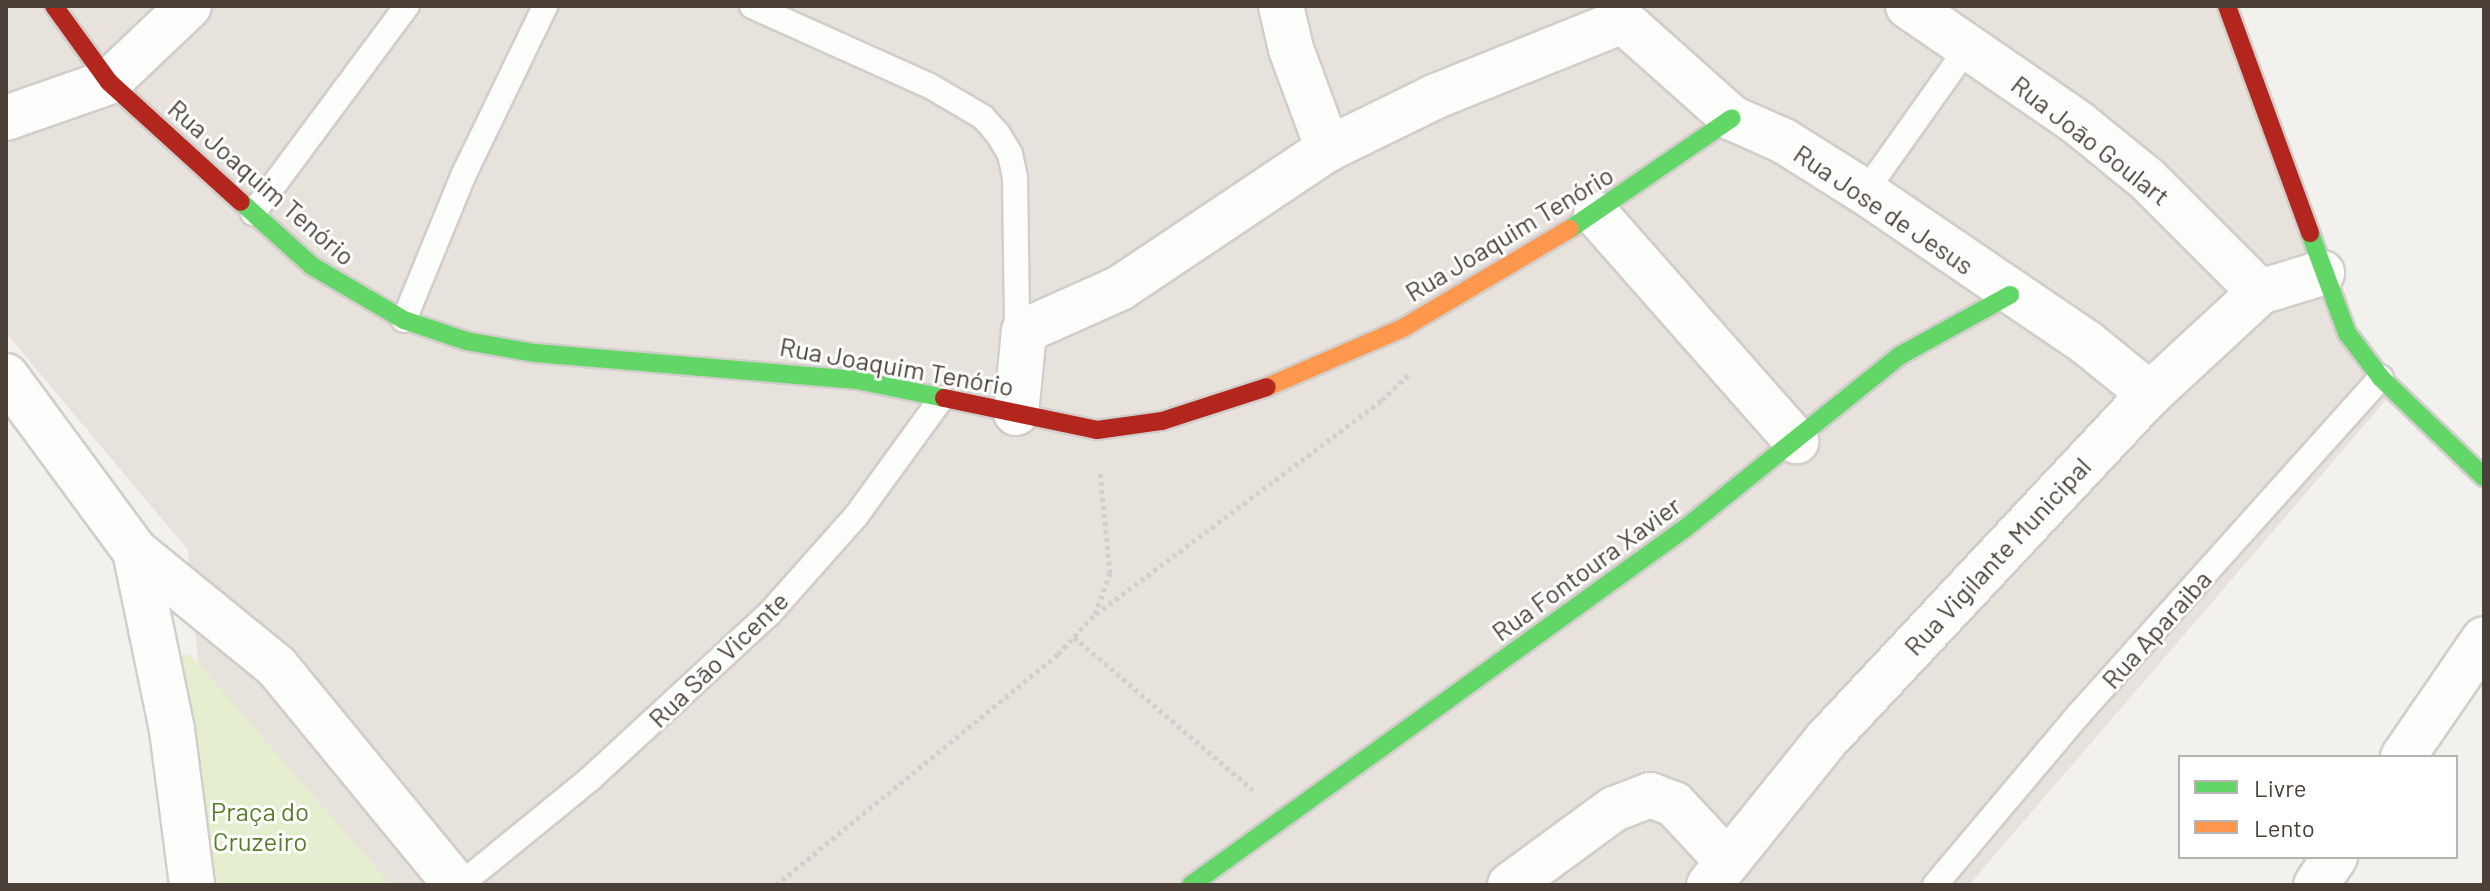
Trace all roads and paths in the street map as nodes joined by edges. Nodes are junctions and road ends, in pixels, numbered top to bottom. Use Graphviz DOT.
graph roads {
  1 [pos="54,6"];
  2 [pos="189,6"];
  3 [pos="407,6"];
  4 [pos="545,6"];
  5 [pos="752,6"];
  6 [pos="1281,6"];
  7 [pos="1908,6"];
  8 [pos="2227,6"];
  9 [pos="1623,14"];
  10 [pos="1968,47"];
  11 [pos="109,82"];
  12 [pos="6,118"];
  13 [pos="1732,118"];
  14 [pos="1328,149"];
  15 [pos="1865,192"];
  16 [pos="253,213"];
  17 [pos="1596,214"];
  18 [pos="2322,273"];
  19 [pos="2260,292"];
  20 [pos="2010,295"];
  21 [pos="1422,317"];
  22 [pos="404,320"];
  23 [pos="1024,331"];
  24 [pos="6,376"];
  25 [pos="2381,378"];
  26 [pos="2150,394"];
  27 [pos="941,399"];
  28 [pos="1016,413"];
  29 [pos="1097,430"];
  30 [pos="1796,441"];
  31 [pos="2484,477"];
  32 [pos="135,551"];
  33 [pos="1095,614"];
  34 [pos="1074,637"];
  35 [pos="2484,639"];
  36 [pos="2404,755"];
  37 [pos="1286,819"];
  38 [pos="2334,859"];
  39 [pos="1718,874"];
  40 [pos="192,885"];
  41 [pos="458,885"];
  42 [pos="776,885"];
  43 [pos="1191,885"];
  44 [pos="1510,885"];
  45 [pos="1935,885"];
  46 [pos="2316,885"];
  1 -- 11 [label="street, Rua Joaquim Tenório"];
  2 -- 11 [label="street"];
  3 -- 16 [label="lane"];
  4 -- 22 [label="lane"];
  5 -- 23 [label="lane"];
  6 -- 14 [label="street"];
  7 -- 10 [label="street, Rua Joāo Goulart"];
  8 -- 18 [label="street"];
  9 -- 13 [label="street, Rua Jose de Jesus"];
  9 -- 14 [label="street"];
  10 -- 15 [label="lane"];
  10 -- 19 [label="street, Rua Joāo Goulart"];
  11 -- 12 [label="street"];
  11 -- 16 [label="street, Rua Joaquim Tenório"];
  13 -- 15 [label="street, Rua Jose de Jesus"];
  13 -- 17 [label="street, Rua Joaquim Tenório"];
  14 -- 23 [label="street"];
  15 -- 20 [label="street, Rua Jose de Jesus"];
  16 -- 22 [label="street, Rua Joaquim Tenório"];
  17 -- 21 [label="street, Rua Joaquim Tenório"];
  17 -- 30 [label="street"];
  18 -- 19 [label="street, Rua Vigilante Municipal"];
  18 -- 25 [label="street"];
  19 -- 26 [label="street, Rua Vigilante Municipal"];
  20 -- 26 [label="street, Rua Jose de Jesus"];
  20 -- 30 [label="street, Rua Fontoura Xavier"];
  21 -- 29 [label="street, Rua Joaquim Tenório"];
  21 -- 33 [label="path"];
  22 -- 27 [label="street, Rua Joaquim Tenório"];
  23 -- 28 [label="street"];
  24 -- 32 [label="street"];
  25 -- 31 [label="street"];
  25 -- 45 [label="lane, Rua Aparaiba"];
  26 -- 39 [label="street, Rua Vigilante Municipal"];
  27 -- 28 [label="street, Rua Joaquim Tenório"];
  27 -- 41 [label="lane, Rua Sāo Vicente"];
  28 -- 29 [label="street, Rua Joaquim Tenório"];
  29 -- 33 [label="path"];
  30 -- 37 [label="street, Rua Fontoura Xavier"];
  32 -- 40 [label="street"];
  32 -- 41 [label="street"];
  33 -- 34 [label="path"];
  34 -- 37 [label="path"];
  34 -- 42 [label="path"];
  35 -- 36 [label="street"];
  37 -- 43 [label="street, Rua Fontoura Xavier"];
  38 -- 46 [label="street"];
  39 -- 44 [label="street"];
}
